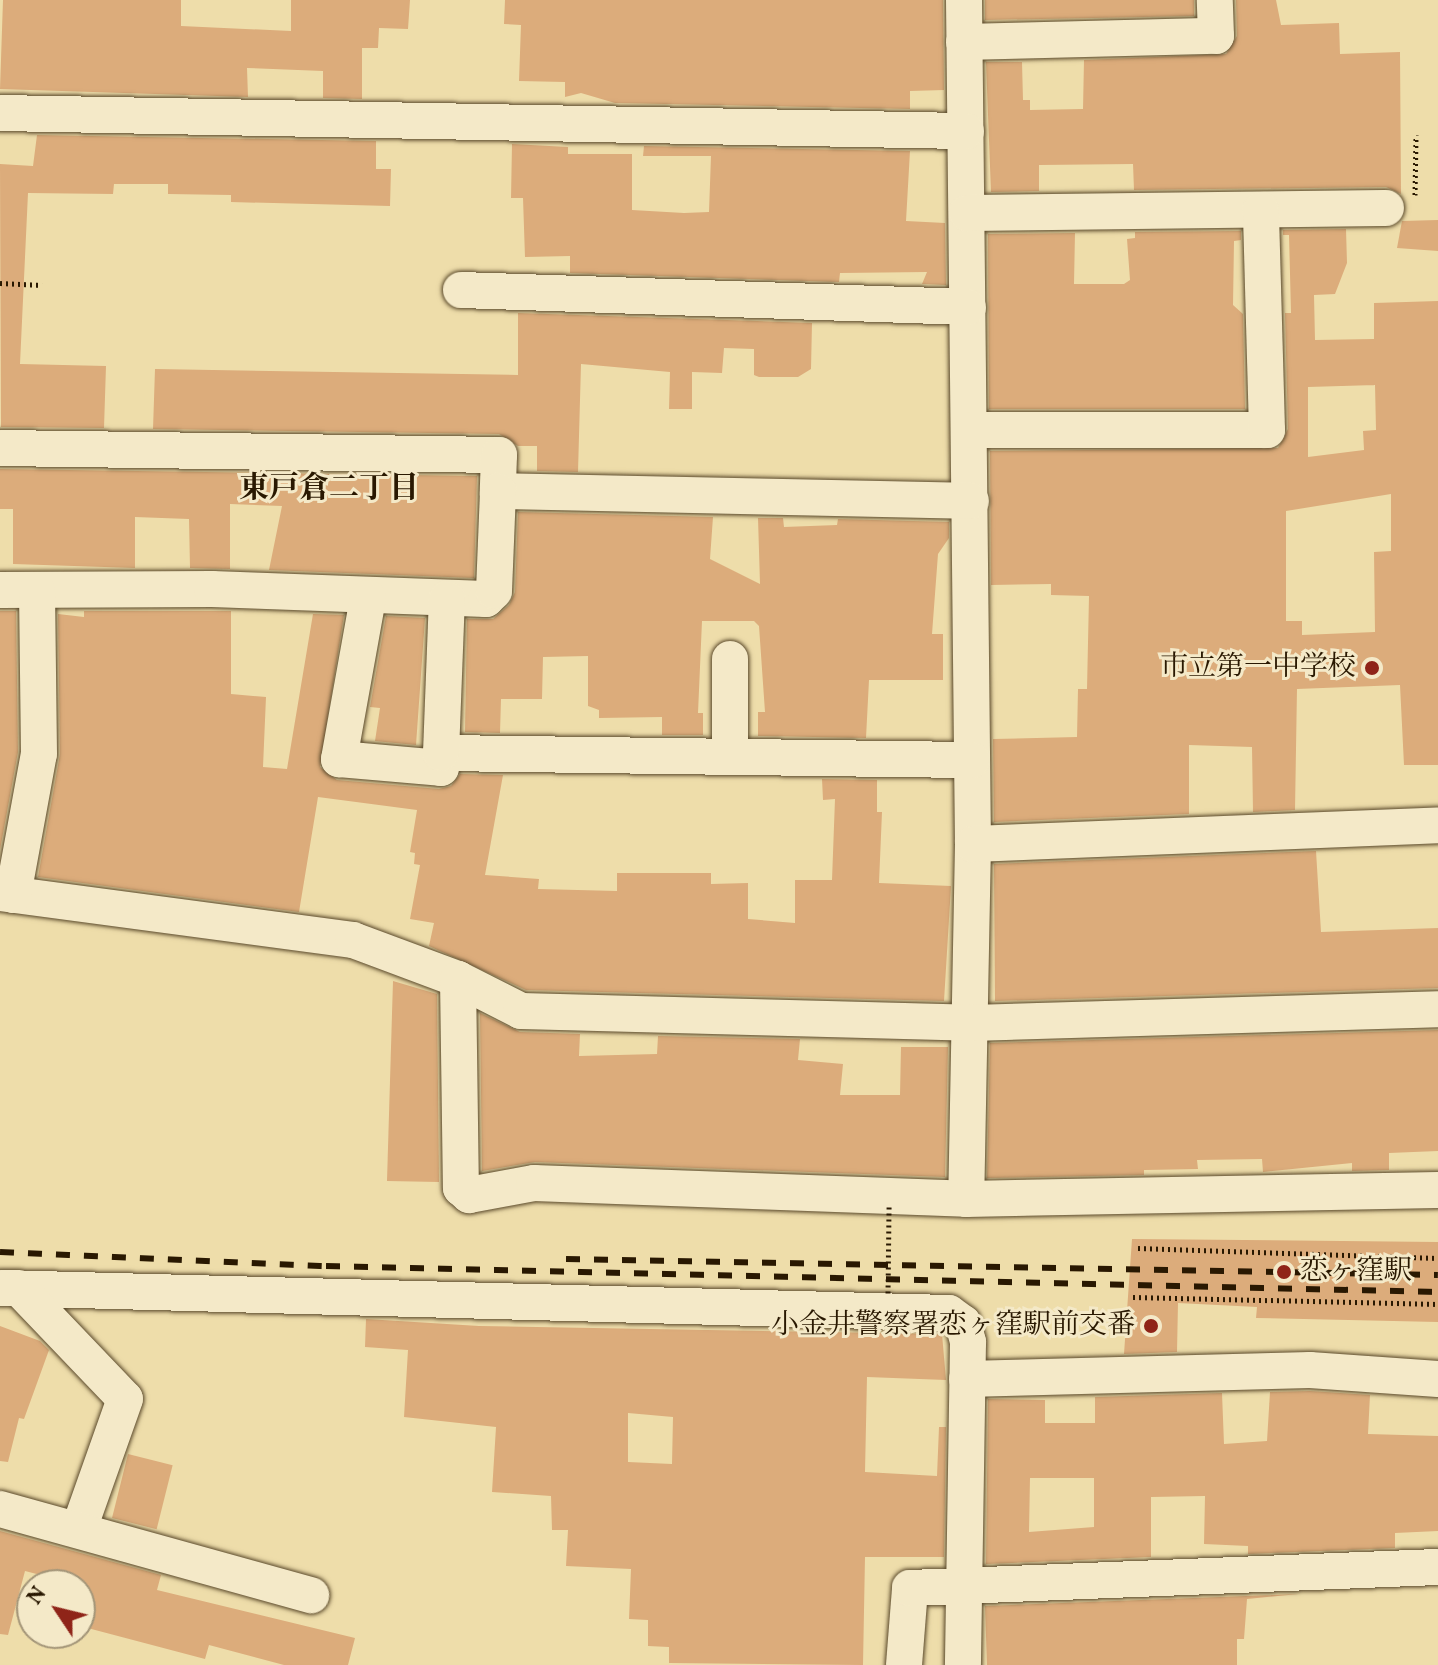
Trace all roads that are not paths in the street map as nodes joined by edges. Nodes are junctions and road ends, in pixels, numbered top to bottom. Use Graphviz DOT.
graph roads {
  1 [pos="964,0"];
  2 [pos="1215,0"];
  3 [pos="964,42"];
  4 [pos="0,113"];
  5 [pos="966,131"];
  6 [pos="1386,208"];
  7 [pos="1261,210"];
  8 [pos="967,213"];
  9 [pos="461,290"];
  10 [pos="968,307"];
  11 [pos="970,430"];
  12 [pos="0,448"];
  13 [pos="498,491"];
  14 [pos="971,501"];
  15 [pos="0,590"];
  16 [pos="37,591"];
  17 [pos="368,598"];
  18 [pos="447,599"];
  19 [pos="730,659"];
  20 [pos="441,753"];
  21 [pos="730,757"];
  22 [pos="972,760"];
  23 [pos="1438,825"];
  24 [pos="973,844"];
  25 [pos="6,894"];
  26 [pos="458,979"];
  27 [pos="1438,1009"];
  28 [pos="971,1023"];
  29 [pos="1438,1190"];
  30 [pos="966,1199"];
  31 [pos="10,1288"];
  32 [pos="967,1379"];
  33 [pos="1438,1379"];
  34 [pos="0,1509"];
  35 [pos="79,1529"];
  36 [pos="1438,1567"];
  37 [pos="963,1588"];
  38 [pos="311,1595"];
  39 [pos="904,1665"];
  40 [pos="963,1665"];
  1 -- 3 [label="street"];
  2 -- 3 [label="street"];
  3 -- 5 [label="street"];
  4 -- 5 [label="street"];
  5 -- 8 [label="street"];
  6 -- 7 [label="street"];
  7 -- 8 [label="street"];
  7 -- 11 [label="street"];
  8 -- 10 [label="street"];
  9 -- 10 [label="street"];
  10 -- 11 [label="street"];
  11 -- 14 [label="street"];
  12 -- 13 [label="street"];
  13 -- 14 [label="street"];
  13 -- 18 [label="street"];
  14 -- 22 [label="street"];
  15 -- 16 [label="street"];
  16 -- 17 [label="street"];
  16 -- 25 [label="street"];
  17 -- 18 [label="street"];
  17 -- 20 [label="street"];
  18 -- 20 [label="street"];
  19 -- 21 [label="street"];
  20 -- 21 [label="street"];
  21 -- 22 [label="street"];
  22 -- 24 [label="street"];
  23 -- 24 [label="street"];
  24 -- 28 [label="street"];
  25 -- 26 [label="street"];
  26 -- 28 [label="street"];
  26 -- 30 [label="street"];
  27 -- 28 [label="street"];
  28 -- 30 [label="street"];
  29 -- 30 [label="street"];
  31 -- 32 [label="street"];
  31 -- 35 [label="street"];
  32 -- 33 [label="street"];
  32 -- 37 [label="street"];
  34 -- 35 [label="street"];
  35 -- 38 [label="street"];
  36 -- 37 [label="street"];
  37 -- 39 [label="street"];
  37 -- 40 [label="street"];
}
